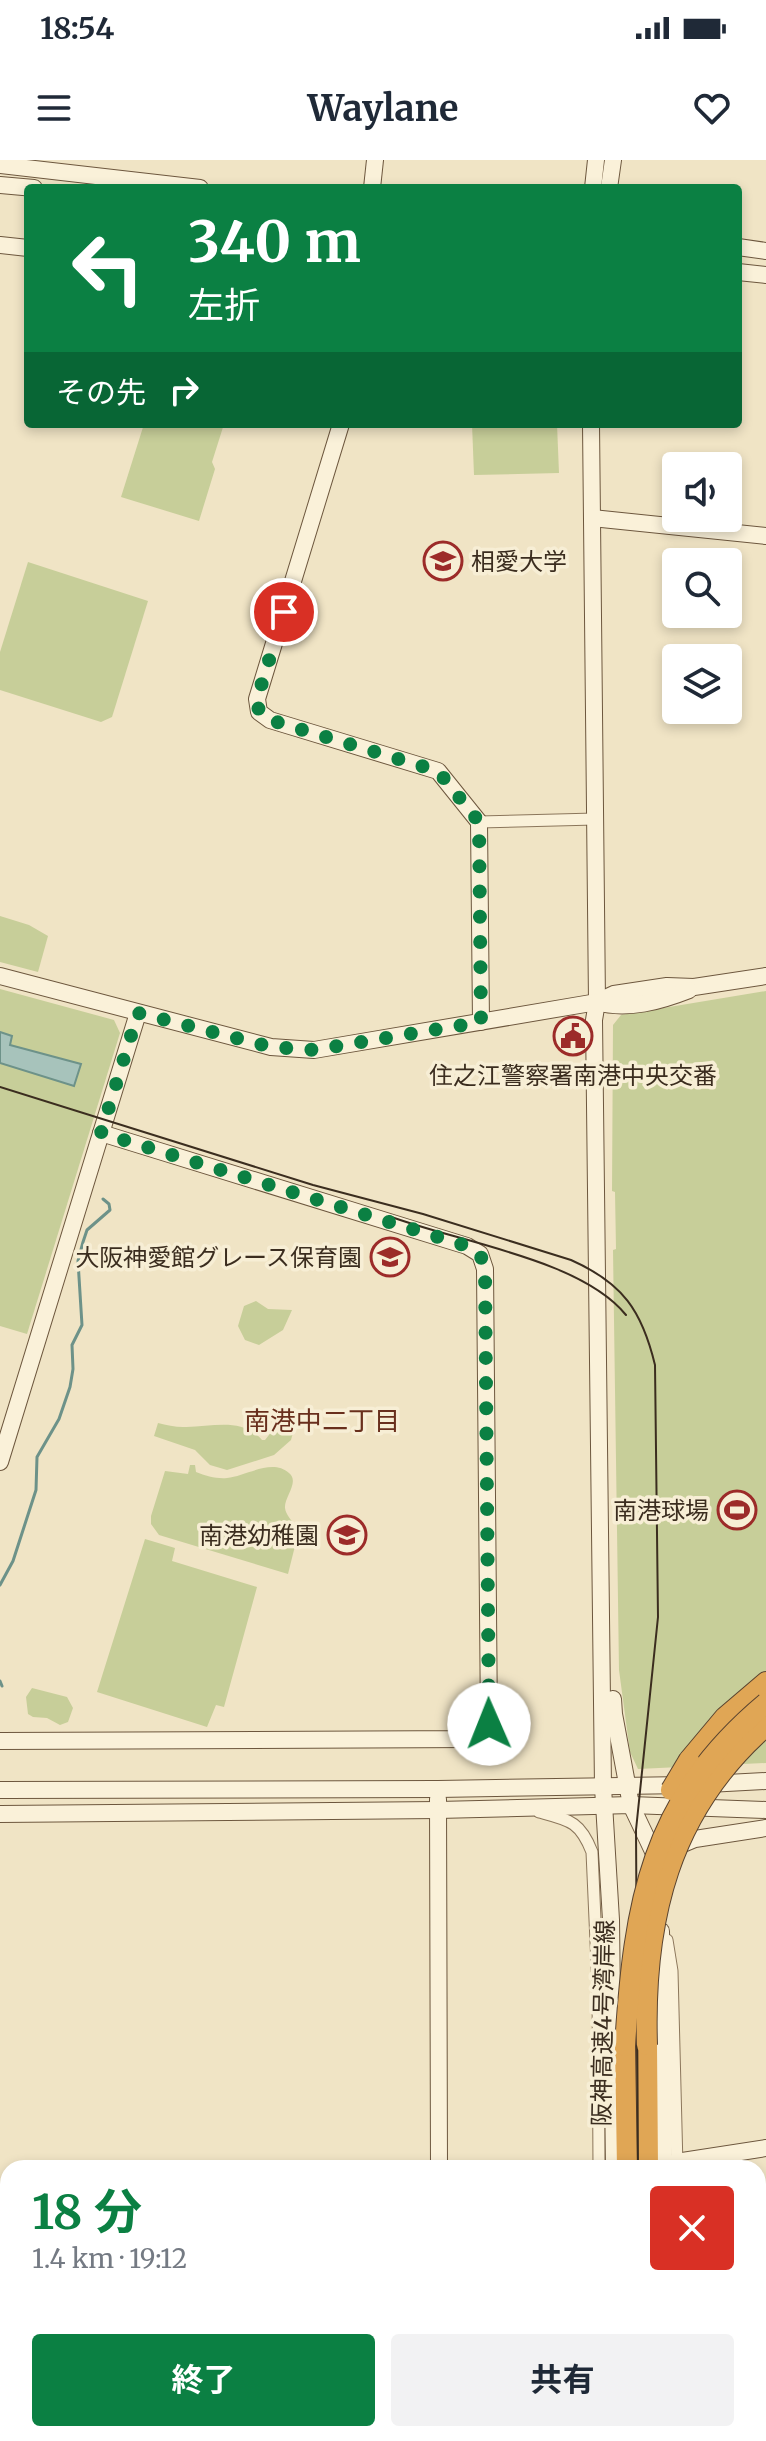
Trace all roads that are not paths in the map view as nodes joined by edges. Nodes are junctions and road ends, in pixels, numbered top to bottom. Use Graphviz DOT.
graph roads {
  1 [pos="375,160"];
  2 [pos="596,160"];
  3 [pos="613,160"];
  4 [pos="4,164"];
  5 [pos="167,184"];
  6 [pos="372,184"];
  7 [pos="593,184"];
  8 [pos="610,184"];
  9 [pos="2,185"];
  10 [pos="24,187"];
  11 [pos="0,245"];
  12 [pos="24,248"];
  13 [pos="742,248"];
  14 [pos="766,251"];
  15 [pos="742,272"];
  16 [pos="766,275"];
  17 [pos="340,428"];
  18 [pos="591,428"];
  19 [pos="592,518"];
  20 [pos="766,536"];
  21 [pos="595,819"];
  22 [pos="479,822"];
  23 [pos="0,976"];
  24 [pos="766,976"];
  25 [pos="597,1002"];
  26 [pos="138,1013"];
  27 [pos="481,1022"];
  28 [pos="101,1133"];
  29 [pos="0,1462"];
  30 [pos="766,1682"];
  31 [pos="766,1703"];
  32 [pos="766,1726"];
  33 [pos="766,1738"];
  34 [pos="0,1741"];
  35 [pos="766,1781"];
  36 [pos="627,1786"];
  37 [pos="603,1787"];
  38 [pos="438,1789"];
  39 [pos="0,1790"];
  40 [pos="631,1805"];
  41 [pos="605,1806"];
  42 [pos="526,1808"];
  43 [pos="438,1810"];
  44 [pos="766,1810"];
  45 [pos="0,1814"];
  46 [pos="766,1828"];
  47 [pos="661,1872"];
  48 [pos="661,1907"];
  49 [pos="647,2045"];
  50 [pos="625,2046"];
  51 [pos="766,2148"];
  52 [pos="439,2160"];
  53 [pos="599,2160"];
  54 [pos="614,2160"];
  55 [pos="627,2160"];
  56 [pos="648,2160"];
  57 [pos="672,2160"];
  58 [pos="672,2160"];
  59 [pos="703,2160"];
  1 -- 6 [label="street"];
  2 -- 7 [label="street"];
  3 -- 8 [label="street"];
  4 -- 5 [label="street"];
  4 -- 9 [label="street"];
  9 -- 10 [label="street"];
  11 -- 12 [label="street"];
  13 -- 14 [label="street"];
  15 -- 16 [label="street"];
  17 -- 22 [label="street"];
  18 -- 19 [label="street"];
  19 -- 20 [label="street"];
  19 -- 21 [label="street"];
  21 -- 22 [label="street"];
  21 -- 25 [label="street"];
  22 -- 27 [label="street"];
  23 -- 26 [label="street"];
  24 -- 25 [label="street"];
  25 -- 27 [label="street"];
  25 -- 36 [label="street"];
  25 -- 37 [label="street"];
  26 -- 27 [label="street"];
  26 -- 28 [label="street"];
  28 -- 29 [label="street"];
  28 -- 34 [label="street"];
  30 -- 50 [label="highway, 阪神高速4号湾岸線, bridge"];
  31 -- 50 [label="highway, bridge"];
  32 -- 49 [label="highway, bridge"];
  33 -- 49 [label="highway, 阪神高速4号湾岸線, bridge"];
  35 -- 36 [label="street"];
  36 -- 37 [label="street"];
  36 -- 40 [label="street"];
  37 -- 38 [label="street"];
  37 -- 41 [label="street"];
  38 -- 39 [label="street"];
  38 -- 43 [label="street"];
  40 -- 41 [label="street"];
  40 -- 44 [label="street"];
  40 -- 47 [label="street"];
  41 -- 42 [label="street"];
  41 -- 54 [label="street"];
  42 -- 43 [label="street"];
  42 -- 53 [label="street"];
  43 -- 45 [label="street"];
  43 -- 52 [label="street"];
  46 -- 47 [label="street"];
  47 -- 48 [label="street"];
  48 -- 57 [label="street"];
  48 -- 58 [label="street"];
  49 -- 56 [label="highway, 阪神高速4号湾岸線"];
  50 -- 55 [label="highway, 阪神高速4号湾岸線"];
  51 -- 59 [label="street"];
}
